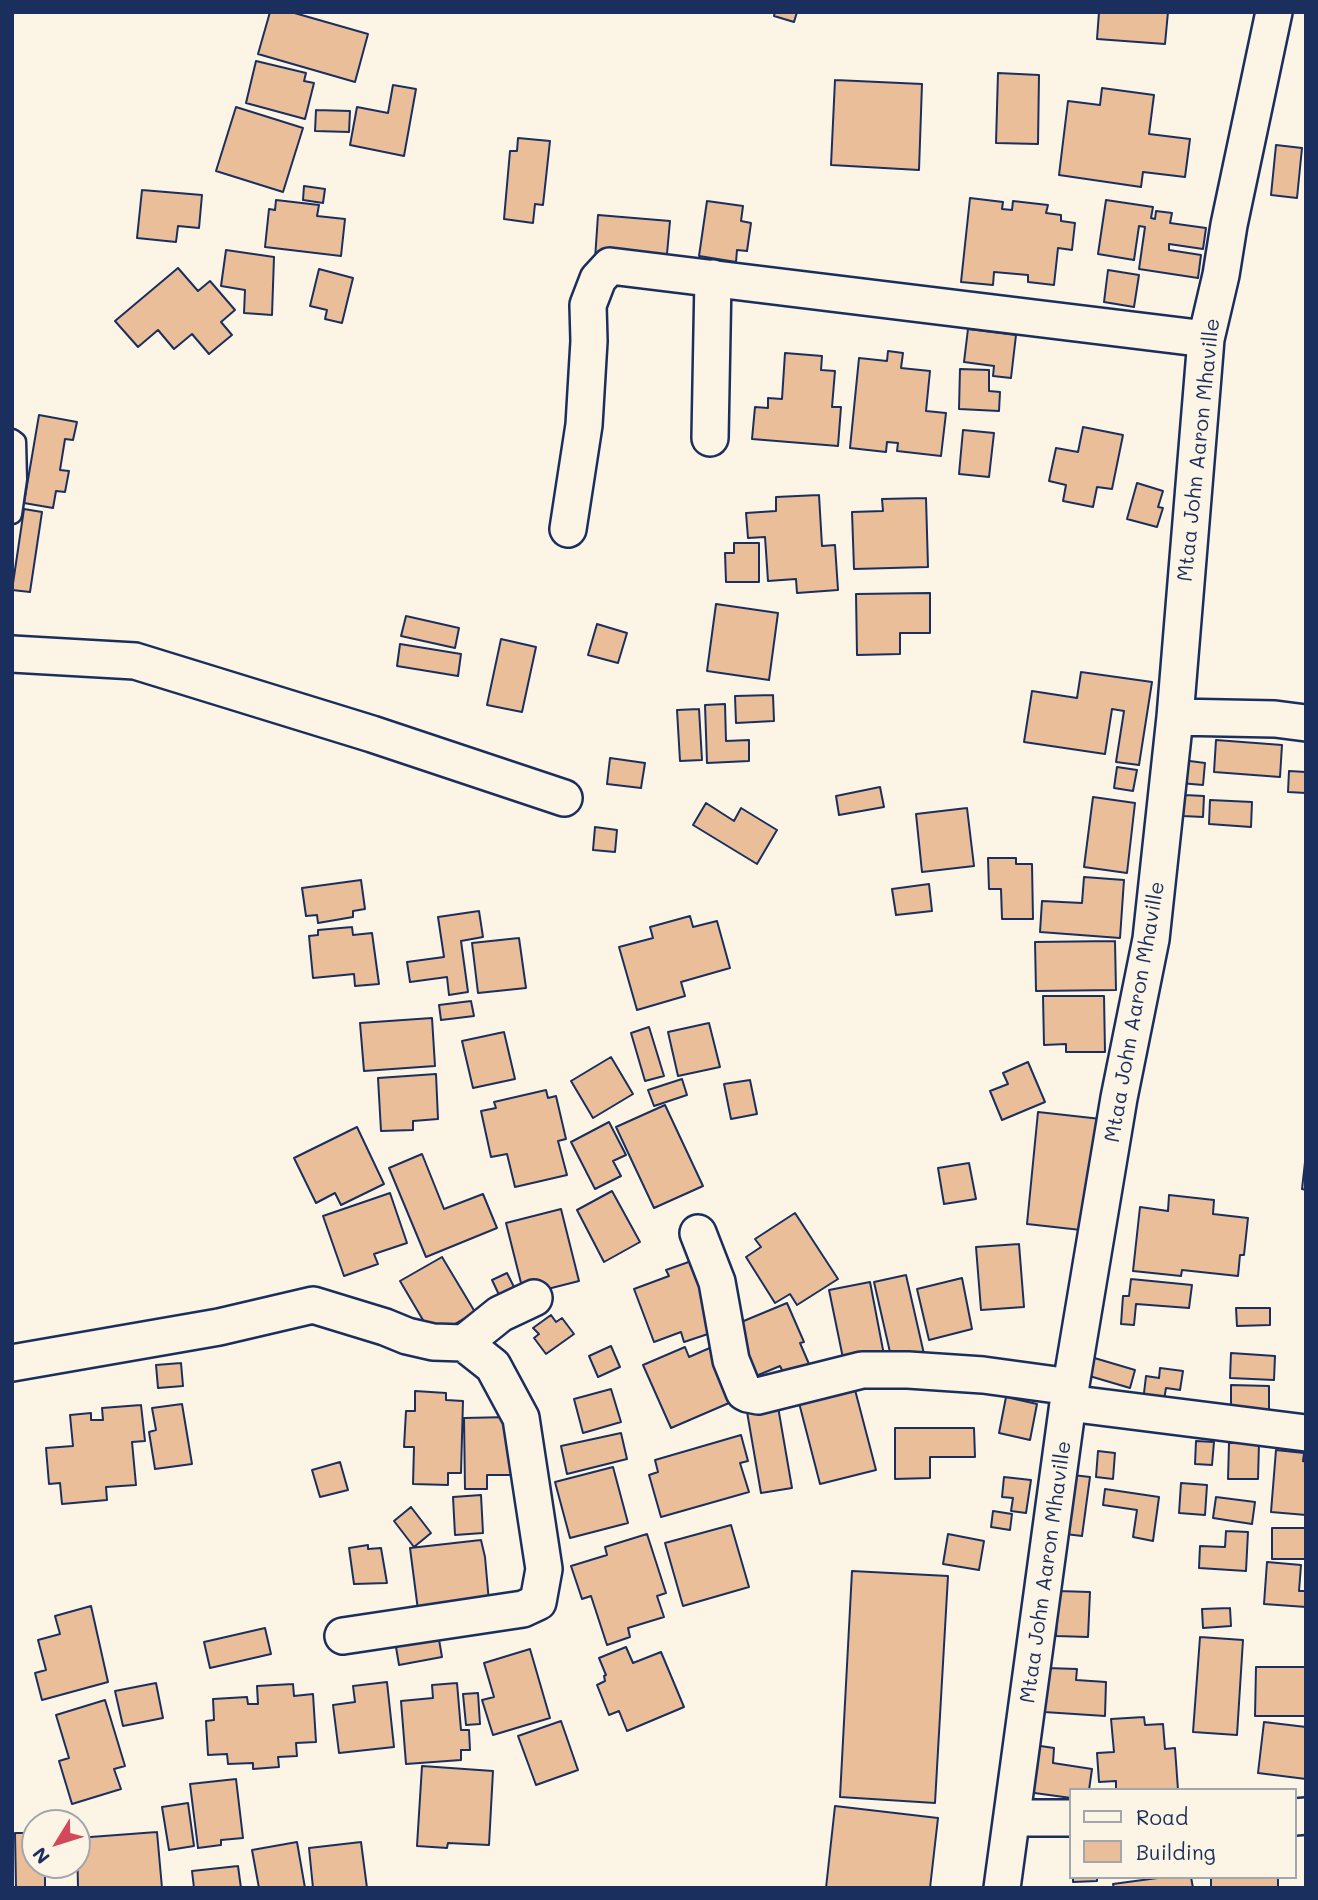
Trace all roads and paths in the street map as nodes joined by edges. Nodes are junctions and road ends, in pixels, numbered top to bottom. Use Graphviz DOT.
graph roads {
  1 [pos="1274,12"];
  2 [pos="713,278"];
  3 [pos="1206,339"];
  4 [pos="710,438"];
  5 [pos="12,439"];
  6 [pos="12,514"];
  7 [pos="568,529"];
  8 [pos="12,654"];
  9 [pos="1175,717"];
  10 [pos="1306,723"];
  11 [pos="564,798"];
  12 [pos="698,1233"];
  13 [pos="534,1298"];
  14 [pos="464,1343"];
  15 [pos="12,1363"];
  16 [pos="1070,1395"];
  17 [pos="1306,1433"];
  18 [pos="343,1636"];
  19 [pos="1012,1818"];
  20 [pos="1070,1818"];
  21 [pos="1002,1888"];
  1 -- 3 [label="street, Mtaa John Aaron Mhaville"];
  2 -- 3 [label="street"];
  2 -- 4 [label="street"];
  2 -- 7 [label="street"];
  3 -- 9 [label="street, Mtaa John Aaron Mhaville"];
  5 -- 6 [label="lane"];
  8 -- 11 [label="street"];
  9 -- 10 [label="street"];
  9 -- 16 [label="street, Mtaa John Aaron Mhaville"];
  12 -- 16 [label="street"];
  13 -- 14 [label="street"];
  14 -- 15 [label="street"];
  14 -- 18 [label="street"];
  16 -- 17 [label="street"];
  16 -- 19 [label="street, Mtaa John Aaron Mhaville"];
  19 -- 20 [label="street"];
  19 -- 21 [label="street, Mtaa John Aaron Mhaville"];
}
